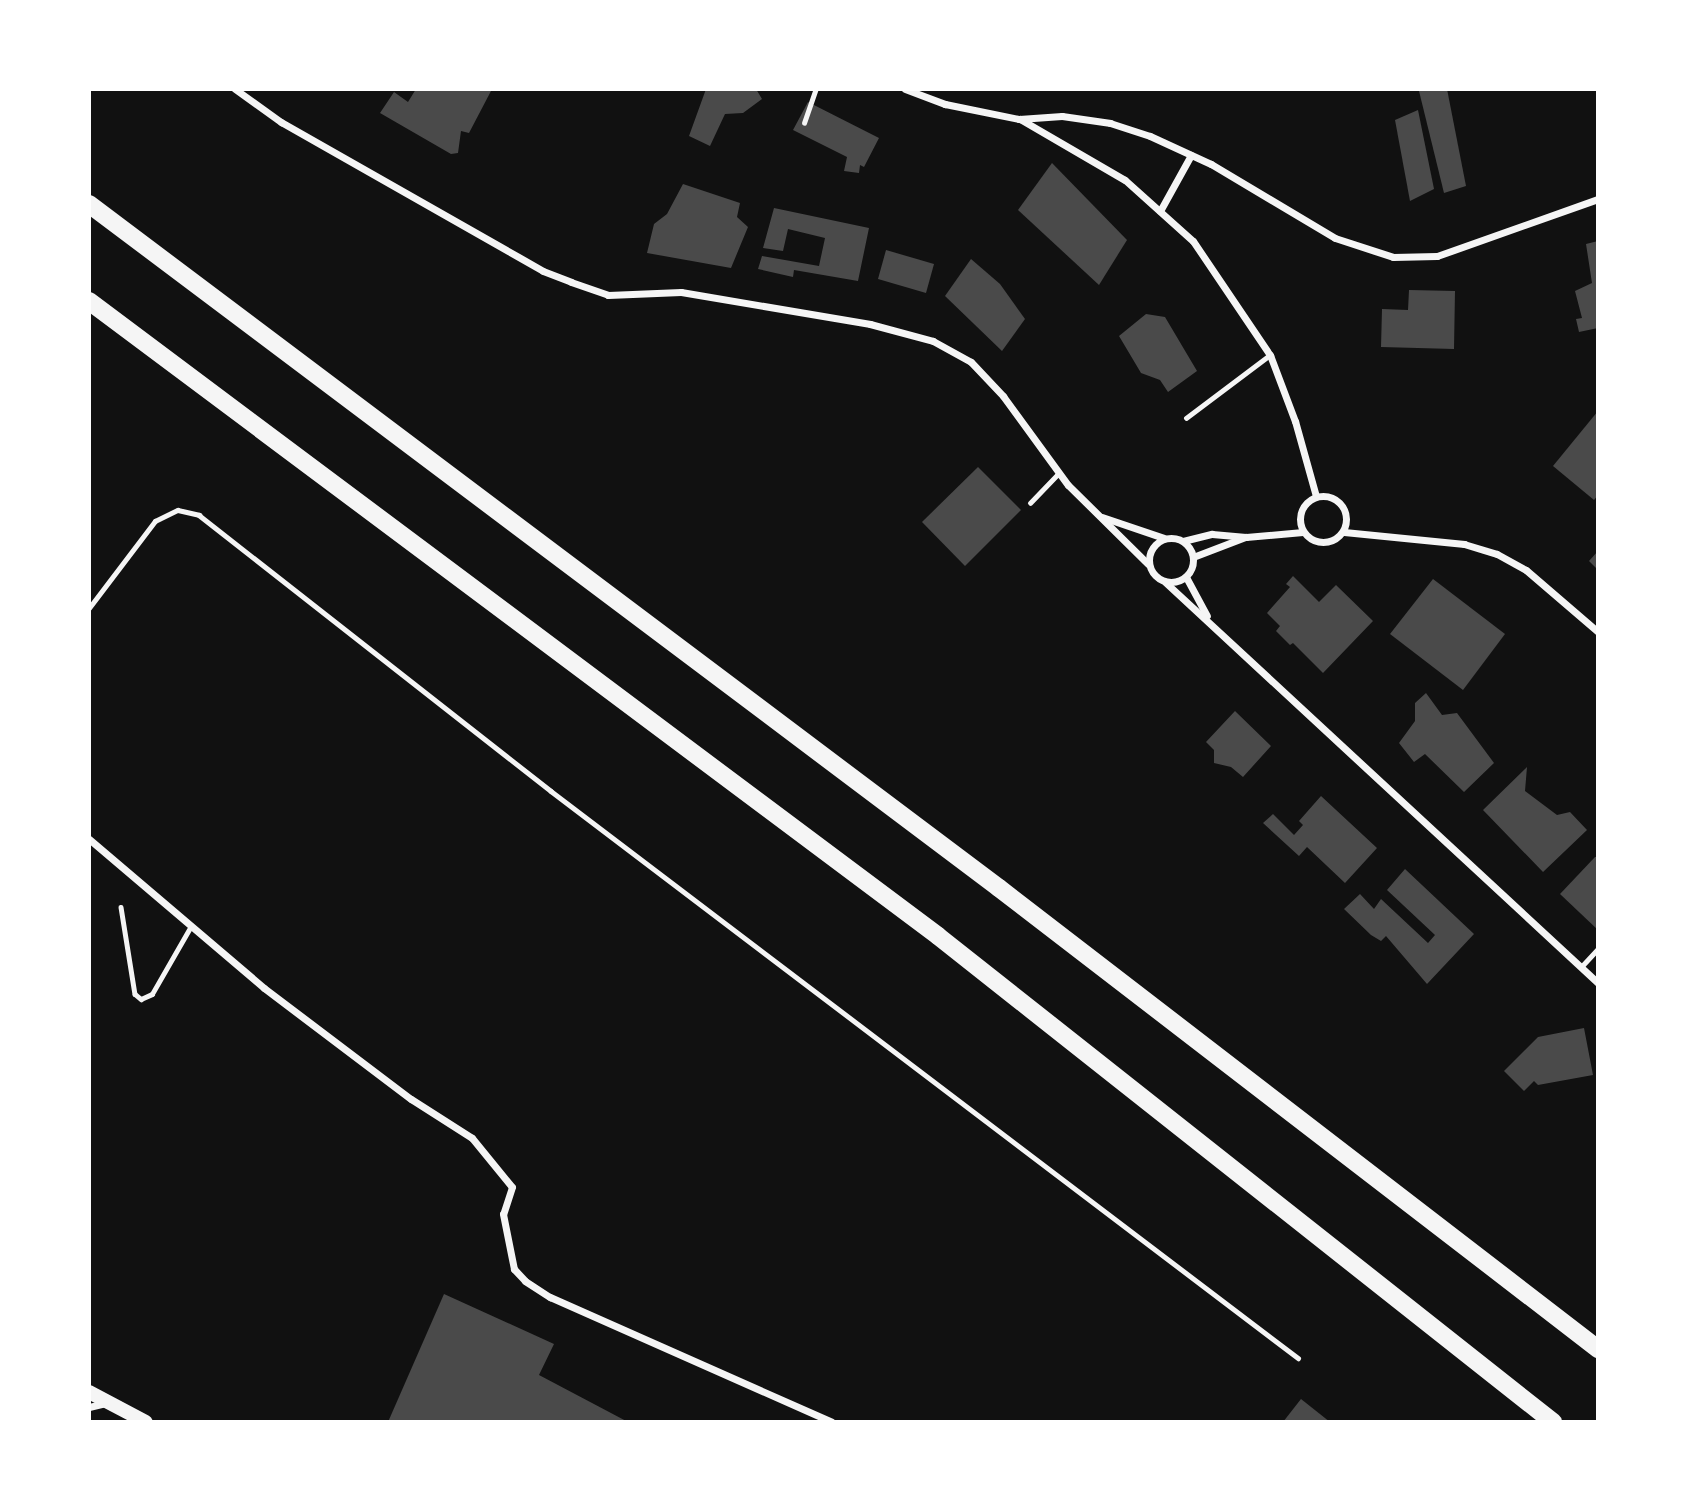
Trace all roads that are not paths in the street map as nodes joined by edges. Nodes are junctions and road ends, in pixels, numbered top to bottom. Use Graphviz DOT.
graph roads {
  1 [pos="235,89"];
  2 [pos="816,89"];
  3 [pos="905,89"];
  4 [pos="1019,119"];
  5 [pos="804,123"];
  6 [pos="1191,155"];
  7 [pos="1598,199"];
  8 [pos="89,204"];
  9 [pos="1160,211"];
  10 [pos="89,301"];
  11 [pos="1270,355"];
  12 [pos="1186,418"];
  13 [pos="1059,473"];
  14 [pos="1316,496"];
  15 [pos="1030,503"];
  16 [pos="1098,516"];
  17 [pos="1303,532"];
  18 [pos="1344,532"];
  19 [pos="1246,537"];
  20 [pos="1164,538"];
  21 [pos="1183,541"];
  22 [pos="1193,557"];
  23 [pos="1148,564"];
  24 [pos="1186,577"];
  25 [pos="1165,582"];
  26 [pos="89,608"];
  27 [pos="1210,623"];
  28 [pos="1598,632"];
  29 [pos="89,839"];
  30 [pos="121,907"];
  31 [pos="190,928"];
  32 [pos="1598,949"];
  33 [pos="1581,967"];
  34 [pos="1598,983"];
  35 [pos="1598,1349"];
  36 [pos="1298,1358"];
  37 [pos="89,1392"];
  38 [pos="106,1403"];
  39 [pos="89,1407"];
  40 [pos="146,1422"];
  41 [pos="832,1422"];
  42 [pos="1553,1422"];
  1 -- 13 [label="street"];
  2 -- 5 [label="lane"];
  3 -- 4 [label="street"];
  4 -- 6 [label="street"];
  4 -- 9 [label="street"];
  6 -- 7 [label="street"];
  6 -- 9 [label="street"];
  8 -- 35 [label="highway"];
  9 -- 11 [label="street"];
  10 -- 42 [label="highway"];
  11 -- 12 [label="lane"];
  11 -- 14 [label="street"];
  13 -- 15 [label="lane"];
  13 -- 16 [label="street"];
  14 -- 17 [label="street"];
  14 -- 18 [label="street"];
  16 -- 20 [label="street"];
  16 -- 23 [label="street"];
  17 -- 18 [label="street"];
  17 -- 19 [label="street"];
  18 -- 28 [label="street"];
  19 -- 21 [label="street"];
  19 -- 22 [label="street"];
  20 -- 21 [label="street"];
  20 -- 23 [label="street"];
  21 -- 22 [label="street"];
  22 -- 24 [label="street"];
  23 -- 25 [label="street"];
  24 -- 25 [label="street"];
  24 -- 27 [label="street"];
  25 -- 27 [label="street"];
  26 -- 36 [label="lane"];
  27 -- 33 [label="street"];
  29 -- 31 [label="street"];
  30 -- 31 [label="lane"];
  31 -- 41 [label="street"];
  32 -- 33 [label="lane"];
  33 -- 34 [label="street"];
  37 -- 38 [label="main road"];
  38 -- 39 [label="street"];
  38 -- 40 [label="main road"];
}
